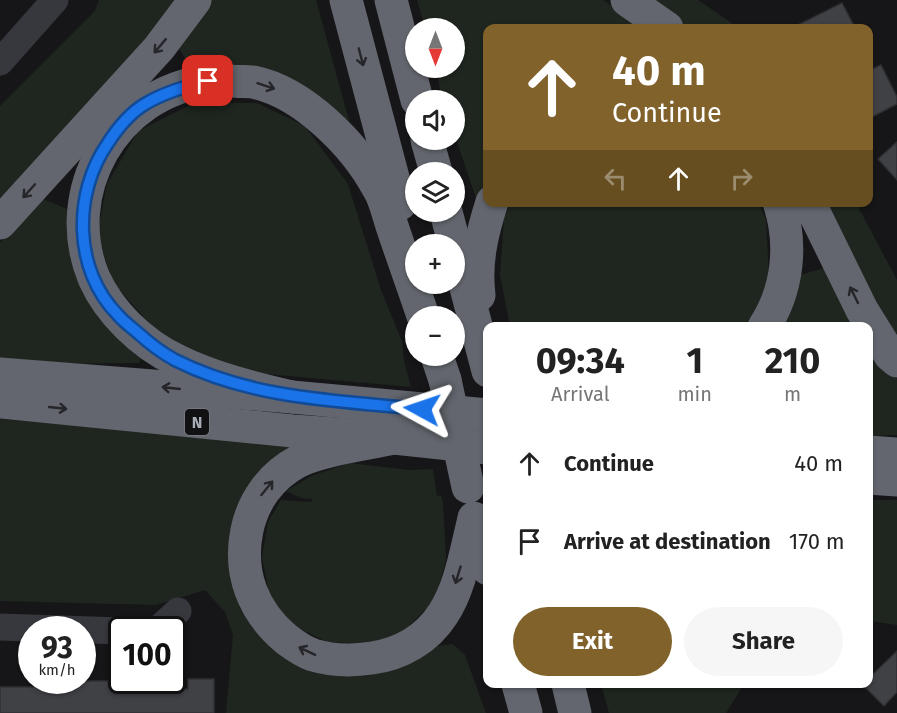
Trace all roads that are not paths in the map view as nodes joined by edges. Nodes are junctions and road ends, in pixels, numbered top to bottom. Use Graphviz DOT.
graph roads {
  1 [pos="55,0"];
  2 [pos="195,0"];
  3 [pos="346,0"];
  4 [pos="391,0"];
  5 [pos="627,0"];
  6 [pos="661,24"];
  7 [pos="0,62"];
  8 [pos="414,90"];
  9 [pos="490,207"];
  10 [pos="780,207"];
  11 [pos="811,207"];
  12 [pos="449,222"];
  13 [pos="0,223"];
  14 [pos="408,234"];
  15 [pos="420,306"];
  16 [pos="483,322"];
  17 [pos="767,322"];
  18 [pos="869,322"];
  19 [pos="873,328"];
  20 [pos="483,352"];
  21 [pos="897,361"];
  22 [pos="440,366"];
  23 [pos="0,374"];
  24 [pos="292,397"];
  25 [pos="0,402"];
  26 [pos="483,415"];
  27 [pos="394,438"];
  28 [pos="483,447"];
  29 [pos="873,452"];
  30 [pos="897,454"];
  31 [pos="873,478"];
  32 [pos="897,480"];
  33 [pos="474,519"];
  34 [pos="483,551"];
  35 [pos="178,611"];
  36 [pos="172,616"];
  37 [pos="0,627"];
  38 [pos="108,631"];
  39 [pos="519,688"];
  40 [pos="526,713"];
  1 -- 7 [label="street"];
  2 -- 13 [label="highway, one-way"];
  3 -- 14 [label="highway, one-way"];
  4 -- 8 [label="highway"];
  5 -- 6 [label="highway"];
  9 -- 16 [label="highway"];
  10 -- 17 [label="highway"];
  18 -- 11 [label="highway, one-way"];
  12 -- 20 [label="highway"];
  24 -- 15 [label="highway, one-way"];
  21 -- 19 [label="highway, one-way"];
  22 -- 33 [label="highway, bridge"];
  24 -- 23 [label="highway, N, one-way"];
  24 -- 26 [label="highway, N"];
  25 -- 27 [label="highway, N, one-way"];
  27 -- 28 [label="highway, N"];
  33 -- 27 [label="highway, one-way"];
  29 -- 30 [label="highway"];
  31 -- 32 [label="highway"];
  33 -- 34 [label="highway"];
  35 -- 36 [label="street"];
  37 -- 38 [label="street"];
  39 -- 40 [label="highway"];
}
